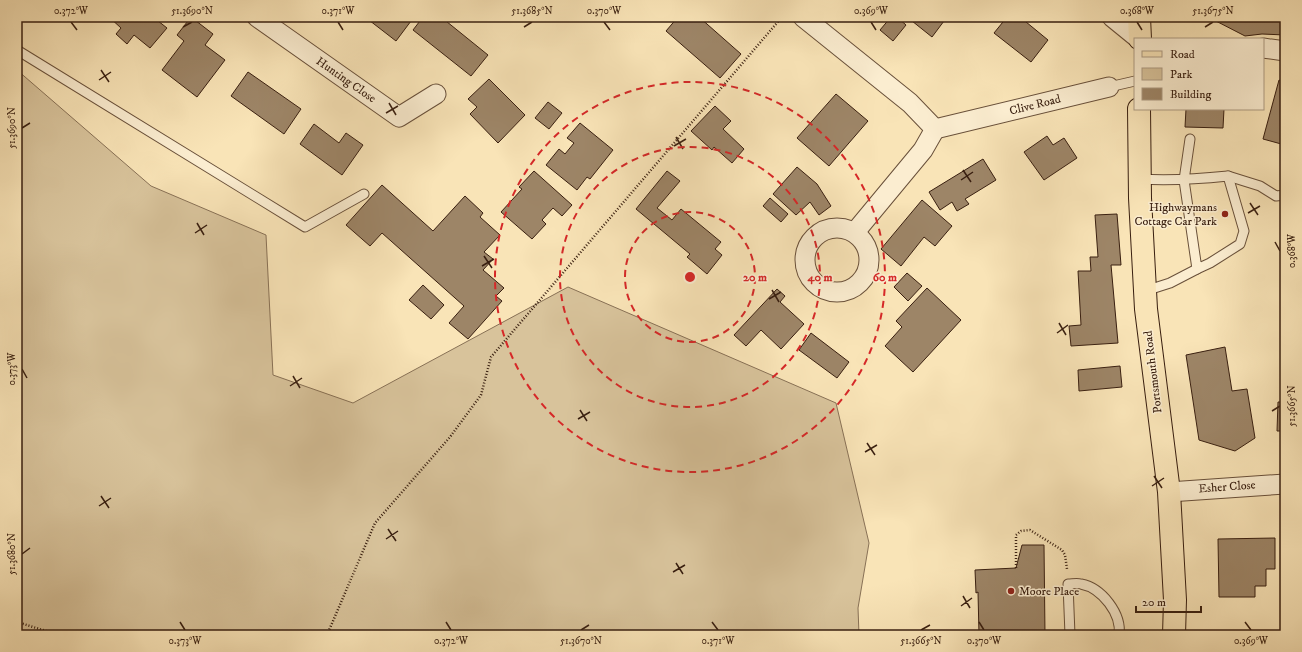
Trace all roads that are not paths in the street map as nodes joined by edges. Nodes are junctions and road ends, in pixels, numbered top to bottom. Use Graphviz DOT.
graph roads {
  1 [pos="257,17"];
  2 [pos="803,17"];
  3 [pos="1112,17"];
  4 [pos="1139,28"];
  5 [pos="1264,48"];
  6 [pos="17,50"];
  7 [pos="1285,50"];
  8 [pos="1134,81"];
  9 [pos="1109,87"];
  10 [pos="436,94"];
  11 [pos="1139,110"];
  12 [pos="935,129"];
  13 [pos="1190,139"];
  14 [pos="1228,176"];
  15 [pos="1140,180"];
  16 [pos="1184,180"];
  17 [pos="364,194"];
  18 [pos="1285,195"];
  19 [pos="855,232"];
  20 [pos="1197,269"];
  21 [pos="1145,291"];
  22 [pos="1285,484"];
  23 [pos="1169,492"];
  24 [pos="1070,635"];
  25 [pos="1119,635"];
  26 [pos="1174,635"];
  1 -- 10 [label="street, Hunting Close"];
  2 -- 12 [label="street"];
  3 -- 4 [label="street"];
  5 -- 7 [label="street"];
  6 -- 17 [label="lane"];
  8 -- 9 [label="lane, Clive Road"];
  9 -- 12 [label="street, Clive Road"];
  11 -- 15 [label="main road, Portsmouth Road"];
  12 -- 19 [label="street"];
  13 -- 16 [label="lane"];
  14 -- 16 [label="lane"];
  14 -- 18 [label="lane"];
  14 -- 20 [label="lane"];
  15 -- 16 [label="lane"];
  15 -- 21 [label="main road, Portsmouth Road"];
  16 -- 20 [label="lane"];
  20 -- 21 [label="lane"];
  21 -- 23 [label="main road, Portsmouth Road"];
  22 -- 23 [label="street, Esher Close"];
  23 -- 26 [label="main road, Portsmouth Road"];
  24 -- 25 [label="lane"];
}
